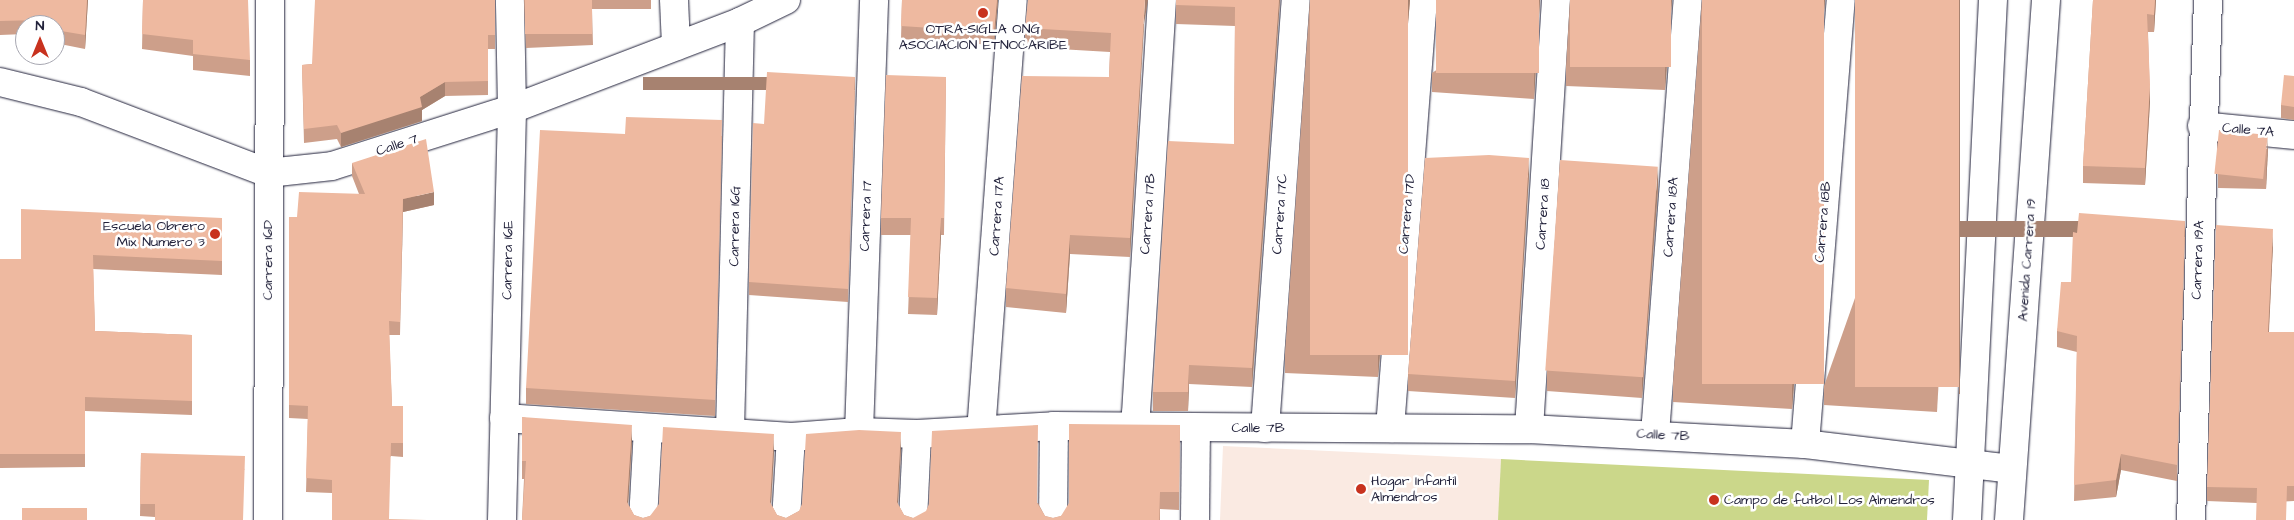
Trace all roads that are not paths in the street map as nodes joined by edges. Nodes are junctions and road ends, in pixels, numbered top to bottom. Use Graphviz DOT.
graph roads {
  1 [pos="270,0"];
  2 [pos="510,0"];
  3 [pos="674,0"];
  4 [pos="786,0"];
  5 [pos="874,0"];
  6 [pos="1013,0"];
  7 [pos="1162,0"];
  8 [pos="1296,0"];
  9 [pos="1423,0"];
  10 [pos="1556,0"];
  11 [pos="1688,0"];
  12 [pos="1841,0"];
  13 [pos="1993,0"];
  14 [pos="2046,0"];
  15 [pos="2208,0"];
  16 [pos="740,22"];
  17 [pos="676,46"];
  18 [pos="0,82"];
  19 [pos="512,109"];
  20 [pos="2202,126"];
  21 [pos="2294,135"];
  22 [pos="268,172"];
  23 [pos="504,418"];
  24 [pos="1054,426"];
  25 [pos="1265,428"];
  26 [pos="1390,428"];
  27 [pos="648,429"];
  28 [pos="1135,429"];
  29 [pos="1196,429"];
  30 [pos="1529,429"];
  31 [pos="730,431"];
  32 [pos="859,432"];
  33 [pos="981,432"];
  34 [pos="917,434"];
  35 [pos="1654,434"];
  36 [pos="791,437"];
  37 [pos="1805,444"];
  38 [pos="1969,462"];
  39 [pos="2011,469"];
  40 [pos="268,520"];
  41 [pos="502,520"];
  42 [pos="643,520"];
  43 [pos="786,520"];
  44 [pos="913,520"];
  45 [pos="1053,520"];
  46 [pos="1195,520"];
  47 [pos="1967,520"];
  48 [pos="2009,520"];
  49 [pos="2191,520"];
  1 -- 22 [label="street, Carrera 16D"];
  2 -- 19 [label="street, Carrera 16E"];
  3 -- 17 [label="street"];
  4 -- 16 [label="street, Calle 7"];
  5 -- 32 [label="street, Carrera 17"];
  6 -- 33 [label="street, Carrera 17A"];
  7 -- 28 [label="street, Carrera 17B"];
  8 -- 25 [label="street, Carrera 17C"];
  9 -- 26 [label="street, Carrera 17D"];
  10 -- 30 [label="street, Carrera 18"];
  11 -- 35 [label="street, Carrera 18A"];
  12 -- 37 [label="street, Carrera 18B"];
  13 -- 38 [label="street"];
  14 -- 39 [label="street, Avenida Carrera 19"];
  15 -- 20 [label="street, Carrera 19A"];
  16 -- 17 [label="street, Calle 7"];
  16 -- 31 [label="street, Carrera 16G"];
  17 -- 19 [label="street, Calle 7"];
  18 -- 22 [label="street, Calle 7"];
  19 -- 22 [label="street, Calle 7"];
  19 -- 23 [label="street, Carrera 16E"];
  20 -- 21 [label="street, Calle 7A"];
  20 -- 49 [label="street, Carrera 19A"];
  22 -- 40 [label="street, Carrera 16D"];
  23 -- 27 [label="street, Calle 7B"];
  23 -- 41 [label="street, Carrera 16E"];
  24 -- 28 [label="street, Calle 7B"];
  24 -- 33 [label="street, Calle 7B"];
  24 -- 45 [label="street"];
  25 -- 26 [label="street, Calle 7B"];
  25 -- 29 [label="street, Calle 7B"];
  26 -- 30 [label="street, Calle 7B"];
  27 -- 31 [label="street, Calle 7B"];
  27 -- 42 [label="street"];
  28 -- 29 [label="street, Calle 7B"];
  29 -- 46 [label="street"];
  30 -- 35 [label="street, Calle 7B"];
  31 -- 36 [label="street, Calle 7B"];
  32 -- 34 [label="street, Calle 7B"];
  32 -- 36 [label="street, Calle 7B"];
  33 -- 34 [label="street, Calle 7B"];
  34 -- 44 [label="street"];
  35 -- 37 [label="street, Calle 7B"];
  36 -- 43 [label="street"];
  37 -- 38 [label="street, Calle 7B"];
  38 -- 39 [label="street, Calle 7B"];
  38 -- 47 [label="street"];
  39 -- 48 [label="street, Avenida Carrera 19"];
}
